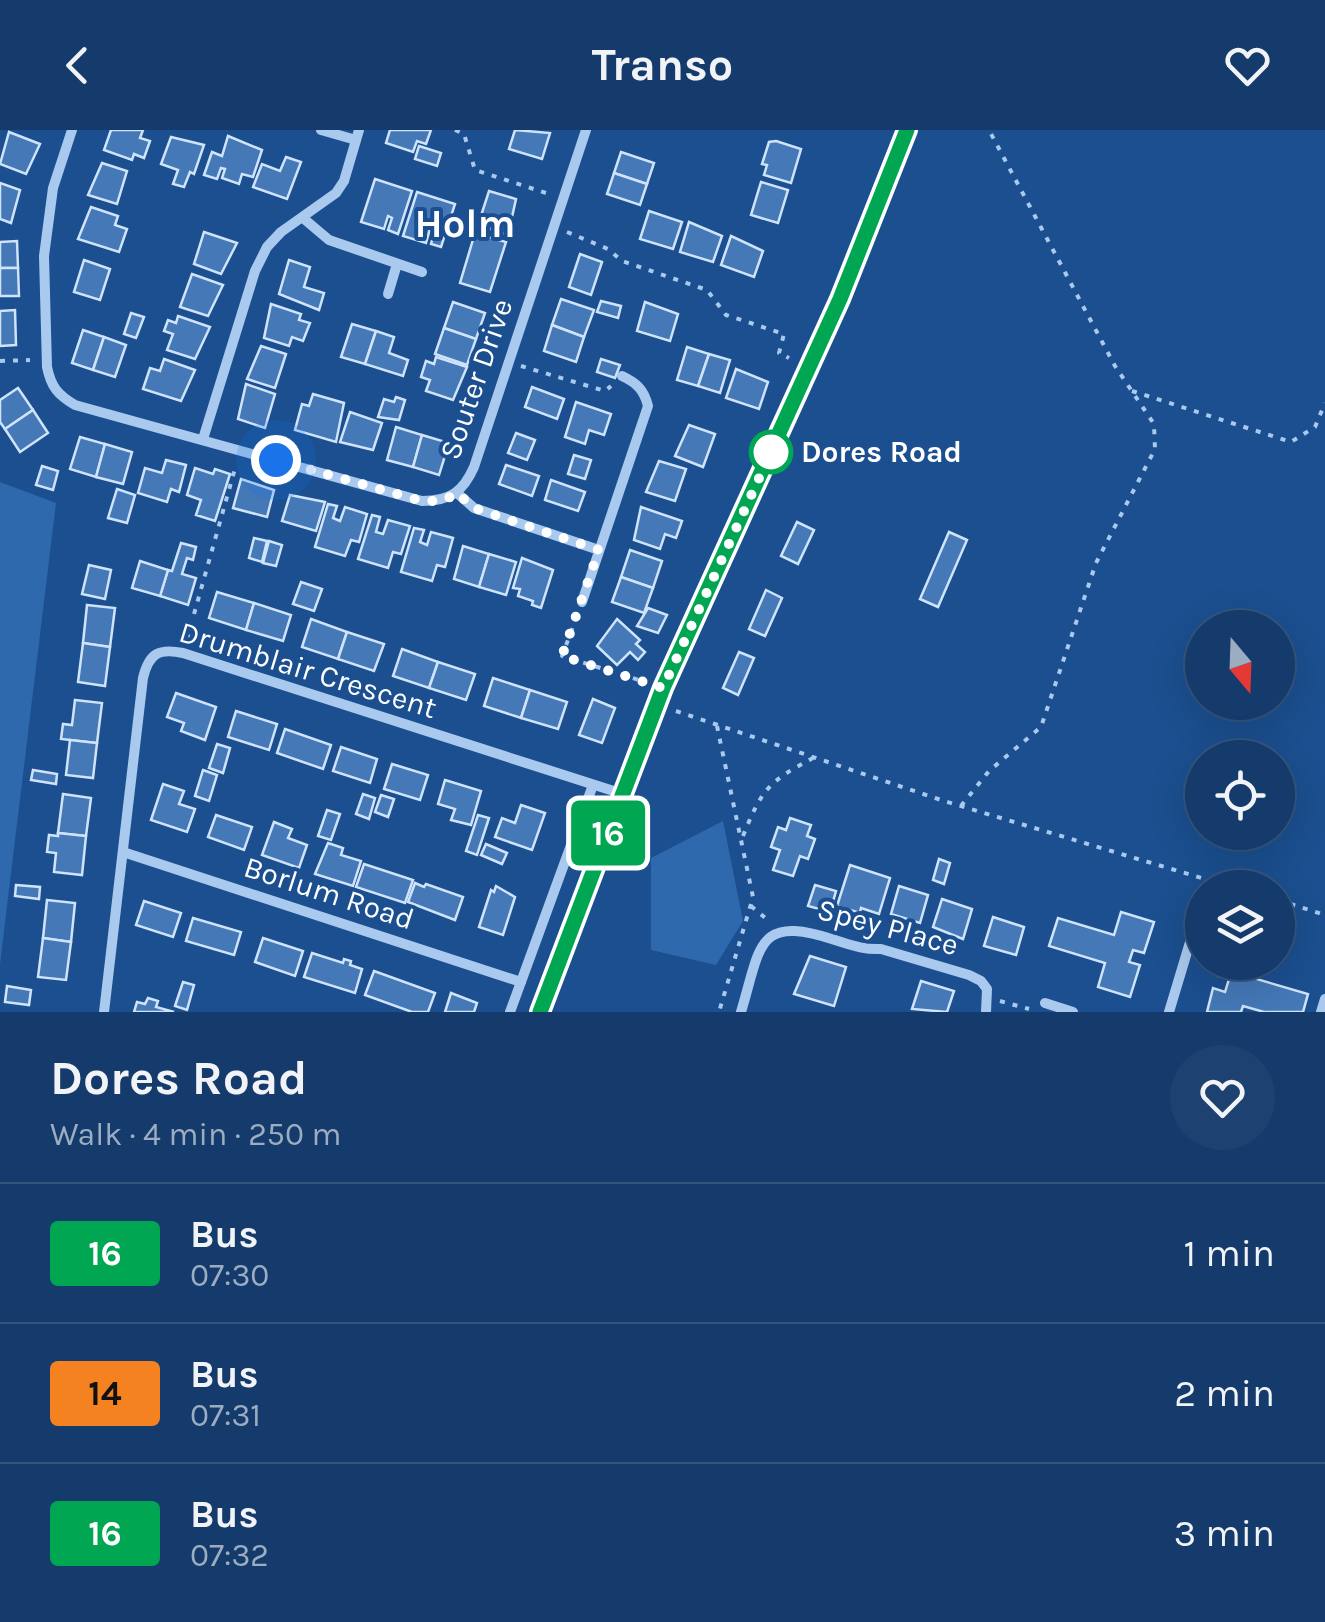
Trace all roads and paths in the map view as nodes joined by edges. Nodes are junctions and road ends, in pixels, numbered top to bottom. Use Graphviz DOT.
graph roads {
  1 [pos="72,130"];
  2 [pos="321,130"];
  3 [pos="455,130"];
  4 [pos="586,130"];
  5 [pos="906,130"];
  6 [pos="989,130"];
  7 [pos="358,135"];
  8 [pos="563,198"];
  9 [pos="304,218"];
  10 [pos="554,226"];
  11 [pos="397,264"];
  12 [pos="422,272"];
  13 [pos="388,294"];
  14 [pos="47,360"];
  15 [pos="0,361"];
  16 [pos="509,362"];
  17 [pos="810,368"];
  18 [pos="622,376"];
  19 [pos="1132,392"];
  20 [pos="1325,402"];
  21 [pos="203,440"];
  22 [pos="240,450"];
  23 [pos="457,493"];
  24 [pos="599,550"];
  25 [pos="582,602"];
  26 [pos="183,653"];
  27 [pos="660,696"];
  28 [pos="717,726"];
  29 [pos="813,758"];
  30 [pos="593,785"];
  31 [pos="623,794"];
  32 [pos="961,806"];
  33 [pos="741,840"];
  34 [pos="123,852"];
  35 [pos="1185,873"];
  36 [pos="1295,905"];
  37 [pos="751,906"];
  38 [pos="1325,914"];
  39 [pos="780,930"];
  40 [pos="1185,957"];
  41 [pos="520,982"];
  42 [pos="989,998"];
  43 [pos="1325,999"];
  44 [pos="1041,1008"];
  45 [pos="104,1012"];
  46 [pos="510,1012"];
  47 [pos="540,1012"];
  48 [pos="719,1012"];
  49 [pos="741,1012"];
  50 [pos="986,1012"];
  51 [pos="1073,1012"];
  52 [pos="1168,1012"];
  53 [pos="1321,1012"];
  1 -- 14 [label="street"];
  2 -- 7 [label="street"];
  3 -- 8 [label="path"];
  4 -- 8 [label="street, Souter Drive"];
  5 -- 17 [label="main road"];
  6 -- 19 [label="path"];
  7 -- 9 [label="street"];
  8 -- 10 [label="street, Souter Drive"];
  9 -- 11 [label="street"];
  9 -- 21 [label="street"];
  10 -- 16 [label="street, Souter Drive"];
  10 -- 17 [label="path"];
  11 -- 12 [label="street"];
  11 -- 13 [label="street"];
  14 -- 15 [label="path"];
  14 -- 21 [label="street"];
  16 -- 18 [label="path"];
  16 -- 23 [label="street, Souter Drive"];
  17 -- 27 [label="main road"];
  18 -- 24 [label="street"];
  19 -- 20 [label="path"];
  19 -- 32 [label="path"];
  21 -- 22 [label="street"];
  22 -- 23 [label="street"];
  22 -- 26 [label="path"];
  23 -- 24 [label="street, Souter Drive"];
  24 -- 25 [label="street"];
  25 -- 27 [label="path"];
  26 -- 30 [label="street, Drumblair Crescent"];
  26 -- 34 [label="street, Drumblair Crescent"];
  27 -- 28 [label="path"];
  27 -- 31 [label="main road"];
  28 -- 29 [label="path"];
  28 -- 33 [label="path"];
  29 -- 32 [label="path"];
  29 -- 33 [label="path"];
  30 -- 31 [label="street, Drumblair Crescent"];
  30 -- 41 [label="street"];
  31 -- 47 [label="main road"];
  32 -- 35 [label="path"];
  33 -- 37 [label="path"];
  34 -- 41 [label="street, Borlum Road"];
  34 -- 45 [label="street, Drumblair Crescent"];
  36 -- 38 [label="path"];
  37 -- 39 [label="path"];
  37 -- 48 [label="path"];
  39 -- 42 [label="street, Spey Place"];
  39 -- 49 [label="street, Spey Place"];
  40 -- 52 [label="street"];
  41 -- 46 [label="street"];
  42 -- 44 [label="path"];
  42 -- 50 [label="street"];
  43 -- 53 [label="street"];
  44 -- 51 [label="street"];
}
